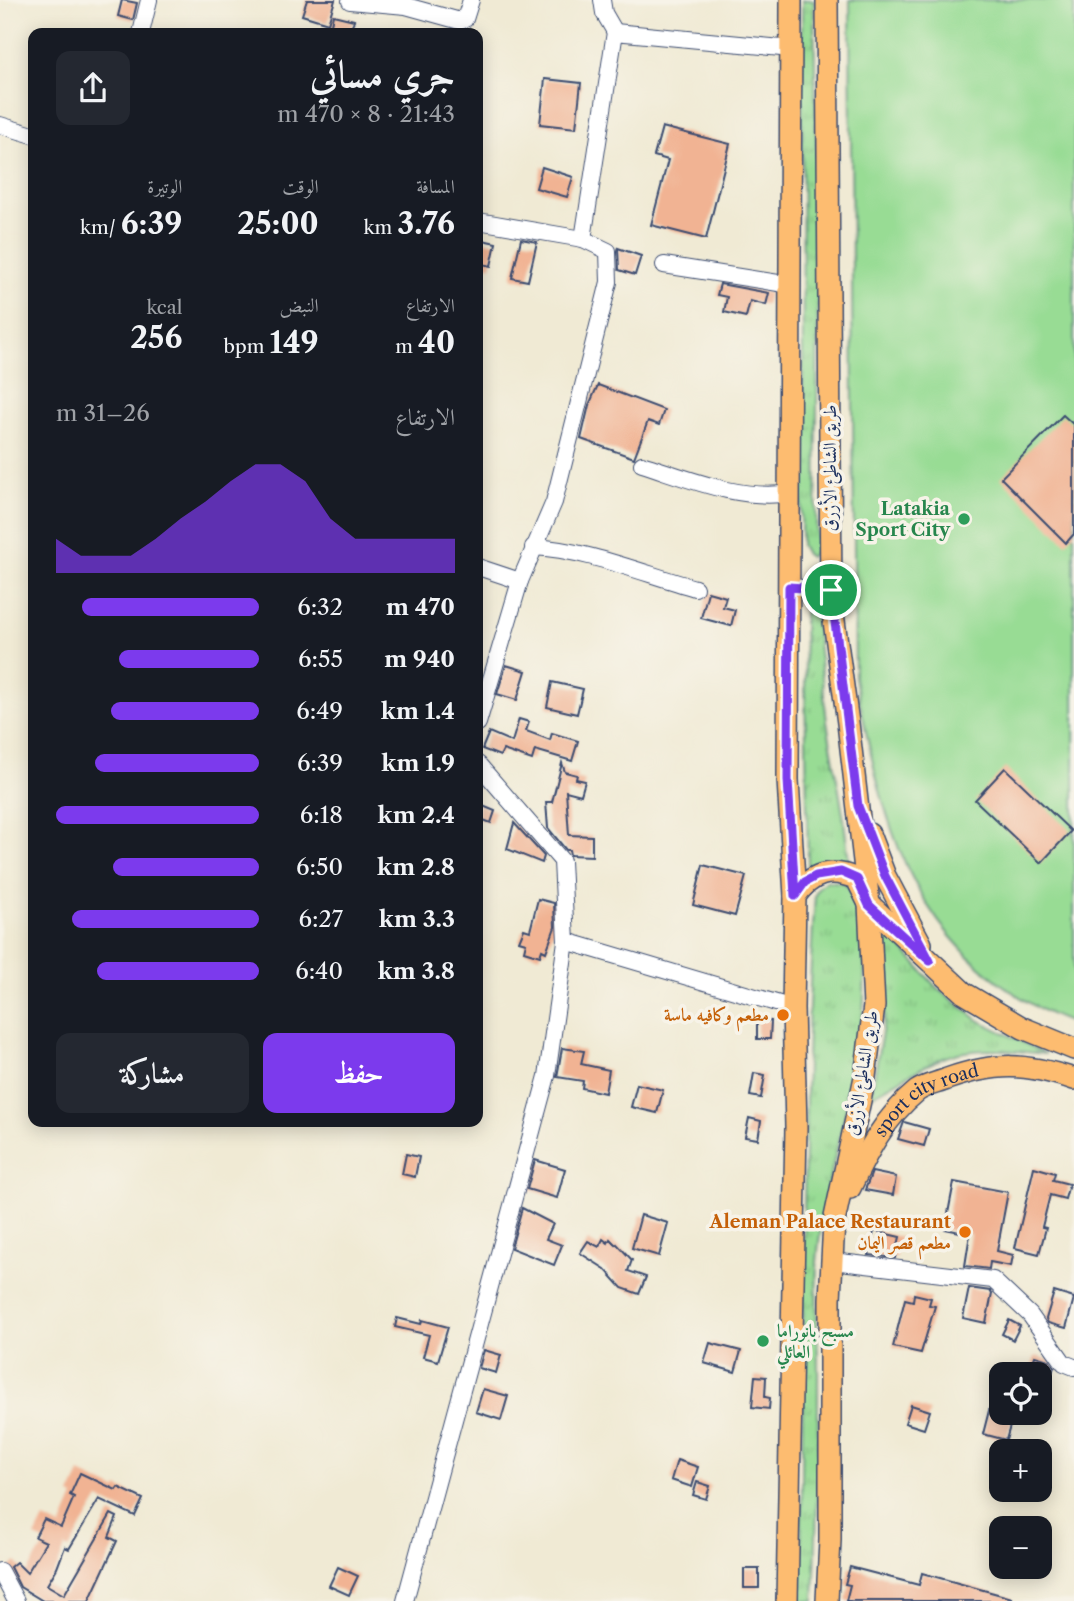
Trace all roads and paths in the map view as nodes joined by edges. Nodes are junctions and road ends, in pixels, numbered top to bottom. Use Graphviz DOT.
graph roads {
  1 [pos="149,0"];
  2 [pos="471,0"];
  3 [pos="602,0"];
  4 [pos="791,0"];
  5 [pos="827,0"];
  6 [pos="350,1"];
  7 [pos="142,28"];
  8 [pos="615,32"];
  9 [pos="792,49"];
  10 [pos="0,125"];
  11 [pos="28,133"];
  12 [pos="483,222"];
  13 [pos="583,239"];
  14 [pos="664,265"];
  15 [pos="791,285"];
  16 [pos="642,464"];
  17 [pos="790,493"];
  18 [pos="533,547"];
  19 [pos="483,569"];
  20 [pos="520,581"];
  21 [pos="789,587"];
  22 [pos="695,588"];
  23 [pos="831,590"];
  24 [pos="483,706"];
  25 [pos="483,770"];
  26 [pos="858,806"];
  27 [pos="795,896"];
  28 [pos="869,905"];
  29 [pos="566,941"];
  30 [pos="930,961"];
  31 [pos="793,1008"];
  32 [pos="1074,1049"];
  33 [pos="1074,1079"];
  34 [pos="834,1222"];
  35 [pos="832,1261"];
  36 [pos="1074,1367"];
  37 [pos="0,1571"];
  38 [pos="16,1601"];
  39 [pos="405,1601"];
  40 [pos="787,1601"];
  41 [pos="827,1601"];
  1 -- 7 [label="street"];
  2 -- 6 [label="street"];
  3 -- 8 [label="street"];
  4 -- 9 [label="main road"];
  5 -- 23 [label="main road, طريق الشاطئ الأزرق"];
  8 -- 9 [label="street"];
  8 -- 13 [label="street"];
  9 -- 15 [label="main road"];
  10 -- 11 [label="street"];
  12 -- 13 [label="street"];
  13 -- 18 [label="street"];
  14 -- 15 [label="street"];
  15 -- 17 [label="main road"];
  16 -- 17 [label="street"];
  17 -- 21 [label="main road"];
  18 -- 20 [label="street"];
  18 -- 22 [label="street"];
  19 -- 20 [label="street"];
  20 -- 24 [label="street"];
  21 -- 23 [label="street"];
  21 -- 27 [label="main road"];
  23 -- 26 [label="main road, طريق الشاطئ الأزرق"];
  25 -- 29 [label="street"];
  26 -- 28 [label="main road, طريق الشاطئ الأزرق"];
  26 -- 30 [label="main road"];
  27 -- 28 [label="main road"];
  27 -- 31 [label="main road"];
  28 -- 30 [label="main road"];
  28 -- 34 [label="main road, طريق الشاطئ الأزرق"];
  29 -- 31 [label="street"];
  29 -- 39 [label="street"];
  30 -- 32 [label="main road"];
  31 -- 40 [label="main road"];
  33 -- 34 [label="main road, sport city road"];
  34 -- 35 [label="main road, طريق الشاطئ الأزرق"];
  35 -- 36 [label="street"];
  35 -- 41 [label="main road, طريق الشاطئ الأزرق"];
  37 -- 38 [label="street"];
}
